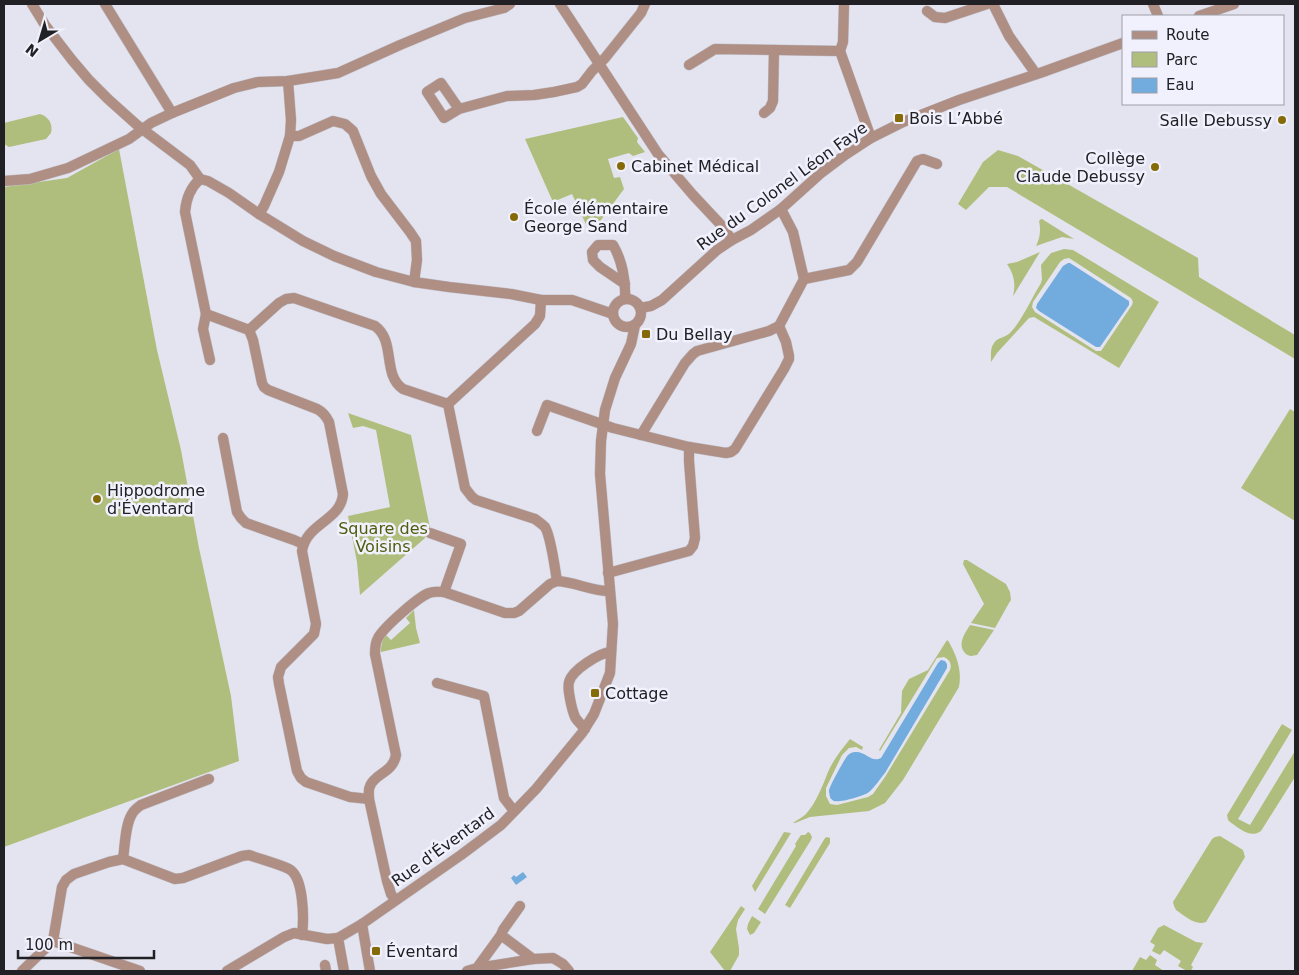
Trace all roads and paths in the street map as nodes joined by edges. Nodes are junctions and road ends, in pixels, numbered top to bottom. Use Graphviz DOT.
graph roads {
  1 [pos="32,4"];
  2 [pos="105,4"];
  3 [pos="510,4"];
  4 [pos="560,4"];
  5 [pos="645,4"];
  6 [pos="844,4"];
  7 [pos="987,4"];
  8 [pos="993,4"];
  9 [pos="1234,4"];
  10 [pos="927,11"];
  11 [pos="1202,15"];
  12 [pos="1122,43"];
  13 [pos="774,50"];
  14 [pos="840,51"];
  15 [pos="600,64"];
  16 [pos="689,65"];
  17 [pos="1036,74"];
  18 [pos="288,80"];
  19 [pos="459,109"];
  20 [pos="172,113"];
  21 [pos="764,113"];
  22 [pos="143,130"];
  23 [pos="290,136"];
  24 [pos="871,138"];
  25 [pos="937,164"];
  26 [pos="200,179"];
  27 [pos="4,181"];
  28 [pos="781,209"];
  29 [pos="259,214"];
  30 [pos="732,240"];
  31 [pos="804,279"];
  32 [pos="414,282"];
  33 [pos="625,284"];
  34 [pos="625,299"];
  35 [pos="541,300"];
  36 [pos="640,308"];
  37 [pos="206,314"];
  38 [pos="613,314"];
  39 [pos="631,326"];
  40 [pos="779,326"];
  41 [pos="249,330"];
  42 [pos="210,360"];
  43 [pos="448,404"];
  44 [pos="603,425"];
  45 [pos="537,431"];
  46 [pos="641,435"];
  47 [pos="223,438"];
  48 [pos="689,447"];
  49 [pos="430,533"];
  50 [pos="303,544"];
  51 [pos="608,573"];
  52 [pos="557,581"];
  53 [pos="610,591"];
  54 [pos="444,592"];
  55 [pos="612,652"];
  56 [pos="437,683"];
  57 [pos="585,729"];
  58 [pos="209,780"];
  59 [pos="369,799"];
  60 [pos="514,811"];
  61 [pos="122,860"];
  62 [pos="395,900"];
  63 [pos="520,906"];
  64 [pos="362,924"];
  65 [pos="302,935"];
  66 [pos="501,935"];
  67 [pos="338,938"];
  68 [pos="53,941"];
  69 [pos="533,959"];
  70 [pos="472,970"];
  71 [pos="22,971"];
  72 [pos="140,971"];
  73 [pos="227,971"];
  74 [pos="344,971"];
  75 [pos="370,971"];
  76 [pos="569,971"];
  1 -- 22 [label="street"];
  2 -- 20 [label="street"];
  3 -- 18 [label="street"];
  4 -- 15 [label="street"];
  5 -- 15 [label="street"];
  6 -- 14 [label="street"];
  7 -- 10 [label="street"];
  8 -- 17 [label="street"];
  9 -- 11 [label="street"];
  12 -- 17 [label="street, Rue du Colonel Léon Faye"];
  13 -- 14 [label="street"];
  13 -- 16 [label="street"];
  13 -- 21 [label="street"];
  14 -- 24 [label="street"];
  15 -- 19 [label="street"];
  15 -- 30 [label="street"];
  17 -- 24 [label="street, Rue du Colonel Léon Faye"];
  18 -- 20 [label="street"];
  18 -- 23 [label="street"];
  20 -- 22 [label="street"];
  22 -- 26 [label="street"];
  22 -- 27 [label="street"];
  23 -- 29 [label="street"];
  23 -- 32 [label="street"];
  24 -- 28 [label="street, Rue du Colonel Léon Faye"];
  25 -- 31 [label="street"];
  26 -- 29 [label="street"];
  26 -- 37 [label="street"];
  28 -- 30 [label="street, Rue du Colonel Léon Faye"];
  28 -- 31 [label="street"];
  29 -- 32 [label="street"];
  30 -- 36 [label="street, Rue du Colonel Léon Faye"];
  31 -- 40 [label="street"];
  32 -- 35 [label="street"];
  33 -- 34 [label="street"];
  34 -- 36 [label="street"];
  34 -- 38 [label="street"];
  35 -- 38 [label="street"];
  35 -- 43 [label="street"];
  36 -- 39 [label="street"];
  37 -- 41 [label="street"];
  37 -- 42 [label="street"];
  38 -- 39 [label="street"];
  39 -- 44 [label="street, Rue d'Éventard"];
  40 -- 46 [label="street"];
  40 -- 48 [label="street"];
  41 -- 43 [label="street"];
  41 -- 50 [label="street"];
  43 -- 52 [label="street"];
  44 -- 45 [label="street"];
  44 -- 46 [label="street"];
  44 -- 51 [label="street, Rue d'Éventard"];
  46 -- 48 [label="street"];
  47 -- 50 [label="street"];
  48 -- 51 [label="street"];
  49 -- 54 [label="street"];
  50 -- 59 [label="street"];
  51 -- 53 [label="street, Rue d'Éventard"];
  52 -- 53 [label="street"];
  52 -- 54 [label="street"];
  53 -- 55 [label="street, Rue d'Éventard"];
  54 -- 59 [label="street"];
  55 -- 57 [label="street, Rue d'Éventard"];
  55 -- 57 [label="street"];
  56 -- 60 [label="street"];
  57 -- 60 [label="street, Rue d'Éventard"];
  58 -- 61 [label="street"];
  59 -- 62 [label="street"];
  60 -- 62 [label="street, Rue d'Éventard"];
  61 -- 65 [label="street"];
  61 -- 68 [label="street"];
  62 -- 64 [label="street, Rue d'Éventard"];
  63 -- 66 [label="street"];
  64 -- 67 [label="street, Rue d'Éventard"];
  64 -- 75 [label="street"];
  65 -- 67 [label="street"];
  65 -- 73 [label="street"];
  66 -- 69 [label="street"];
  66 -- 70 [label="street"];
  67 -- 74 [label="street"];
  68 -- 71 [label="street"];
  68 -- 72 [label="street"];
  69 -- 70 [label="street"];
  69 -- 76 [label="street"];
}
